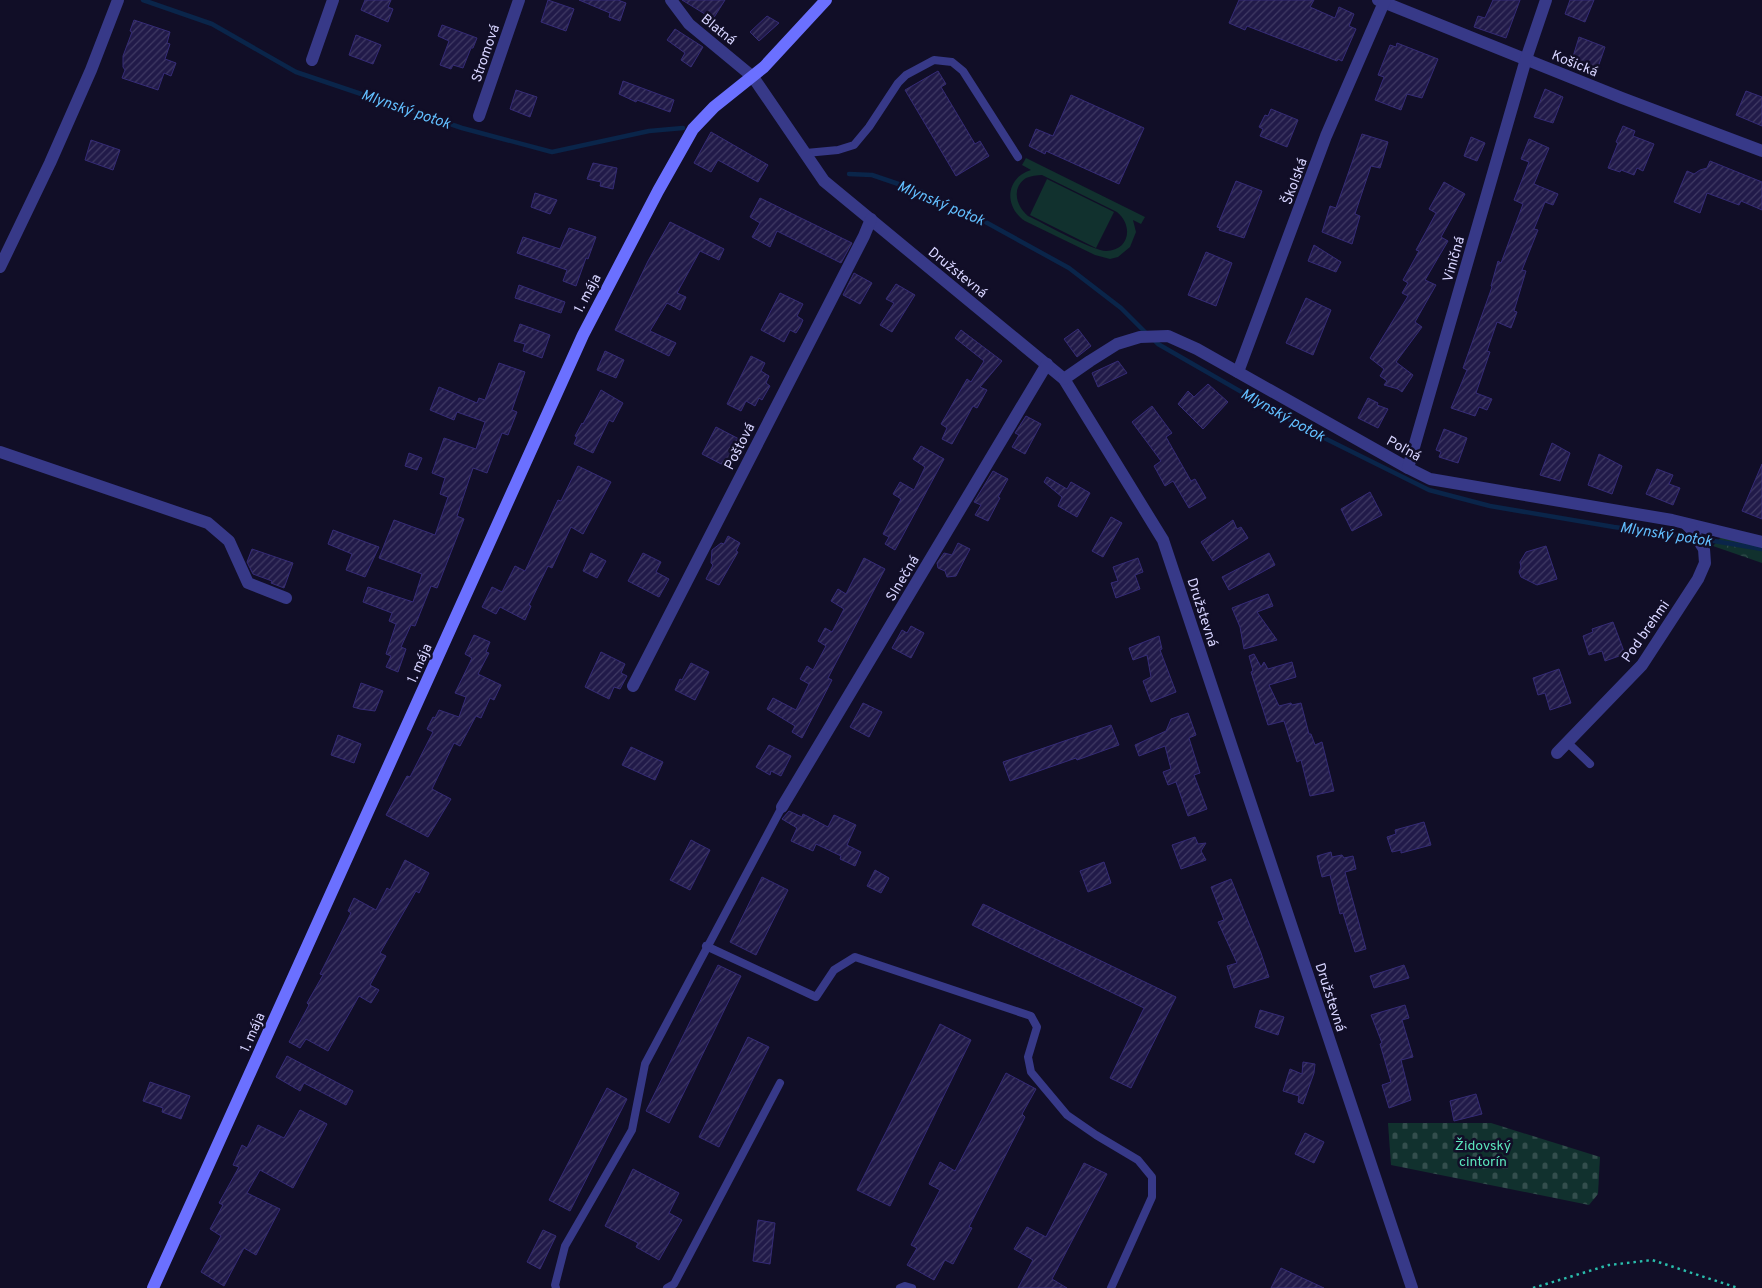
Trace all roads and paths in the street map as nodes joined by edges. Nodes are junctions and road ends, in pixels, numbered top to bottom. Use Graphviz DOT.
graph roads {
  1 [pos="118,0"];
  2 [pos="333,0"];
  3 [pos="519,0"];
  4 [pos="671,0"];
  5 [pos="826,0"];
  6 [pos="1546,0"];
  7 [pos="1382,1"];
  8 [pos="1526,59"];
  9 [pos="312,60"];
  10 [pos="753,77"];
  11 [pos="479,116"];
  12 [pos="1762,151"];
  13 [pos="806,153"];
  14 [pos="1018,157"];
  15 [pos="871,219"];
  16 [pos="0,267"];
  17 [pos="1047,364"];
  18 [pos="1238,372"];
  19 [pos="1064,379"];
  20 [pos="0,452"];
  21 [pos="1408,468"];
  22 [pos="1689,527"];
  23 [pos="1762,542"];
  24 [pos="286,598"];
  25 [pos="632,686"];
  26 [pos="1567,742"];
  27 [pos="1557,753"];
  28 [pos="1590,764"];
  29 [pos="782,807"];
  30 [pos="706,946"];
  31 [pos="780,1083"];
  32 [pos="153,1288"];
  33 [pos="556,1288"];
  34 [pos="667,1288"];
  35 [pos="900,1288"];
  36 [pos="912,1288"];
  37 [pos="1111,1288"];
  38 [pos="1412,1288"];
  39 [pos="1534,1288"];
  40 [pos="1738,1288"];
  1 -- 16 [label="street"];
  2 -- 9 [label="street"];
  3 -- 11 [label="street, Stromová"];
  4 -- 10 [label="street, Blatná"];
  5 -- 10 [label="street, 1. mája"];
  6 -- 8 [label="street, Viničná"];
  7 -- 8 [label="street, Košická"];
  7 -- 18 [label="street, Školská"];
  8 -- 12 [label="street, Košická"];
  8 -- 21 [label="street, Viničná"];
  10 -- 13 [label="street, Družstevná"];
  10 -- 32 [label="street, 1. mája"];
  13 -- 14 [label="lane"];
  13 -- 15 [label="street, Družstevná"];
  15 -- 17 [label="street, Družstevná"];
  15 -- 25 [label="street, Poštová"];
  17 -- 19 [label="street, Družstevná"];
  17 -- 29 [label="street, Slnečná"];
  18 -- 19 [label="street, Poľná"];
  18 -- 21 [label="street, Poľná"];
  19 -- 38 [label="street, Družstevná"];
  20 -- 24 [label="street"];
  21 -- 22 [label="street, Poľná"];
  22 -- 23 [label="street, Poľná"];
  22 -- 26 [label="street, Pod brehmi"];
  26 -- 27 [label="street, Pod brehmi"];
  26 -- 28 [label="lane"];
  29 -- 30 [label="lane"];
  30 -- 33 [label="lane"];
  30 -- 37 [label="lane"];
  31 -- 34 [label="lane"];
  35 -- 36 [label="lane"];
  39 -- 40 [label="path"];
}
